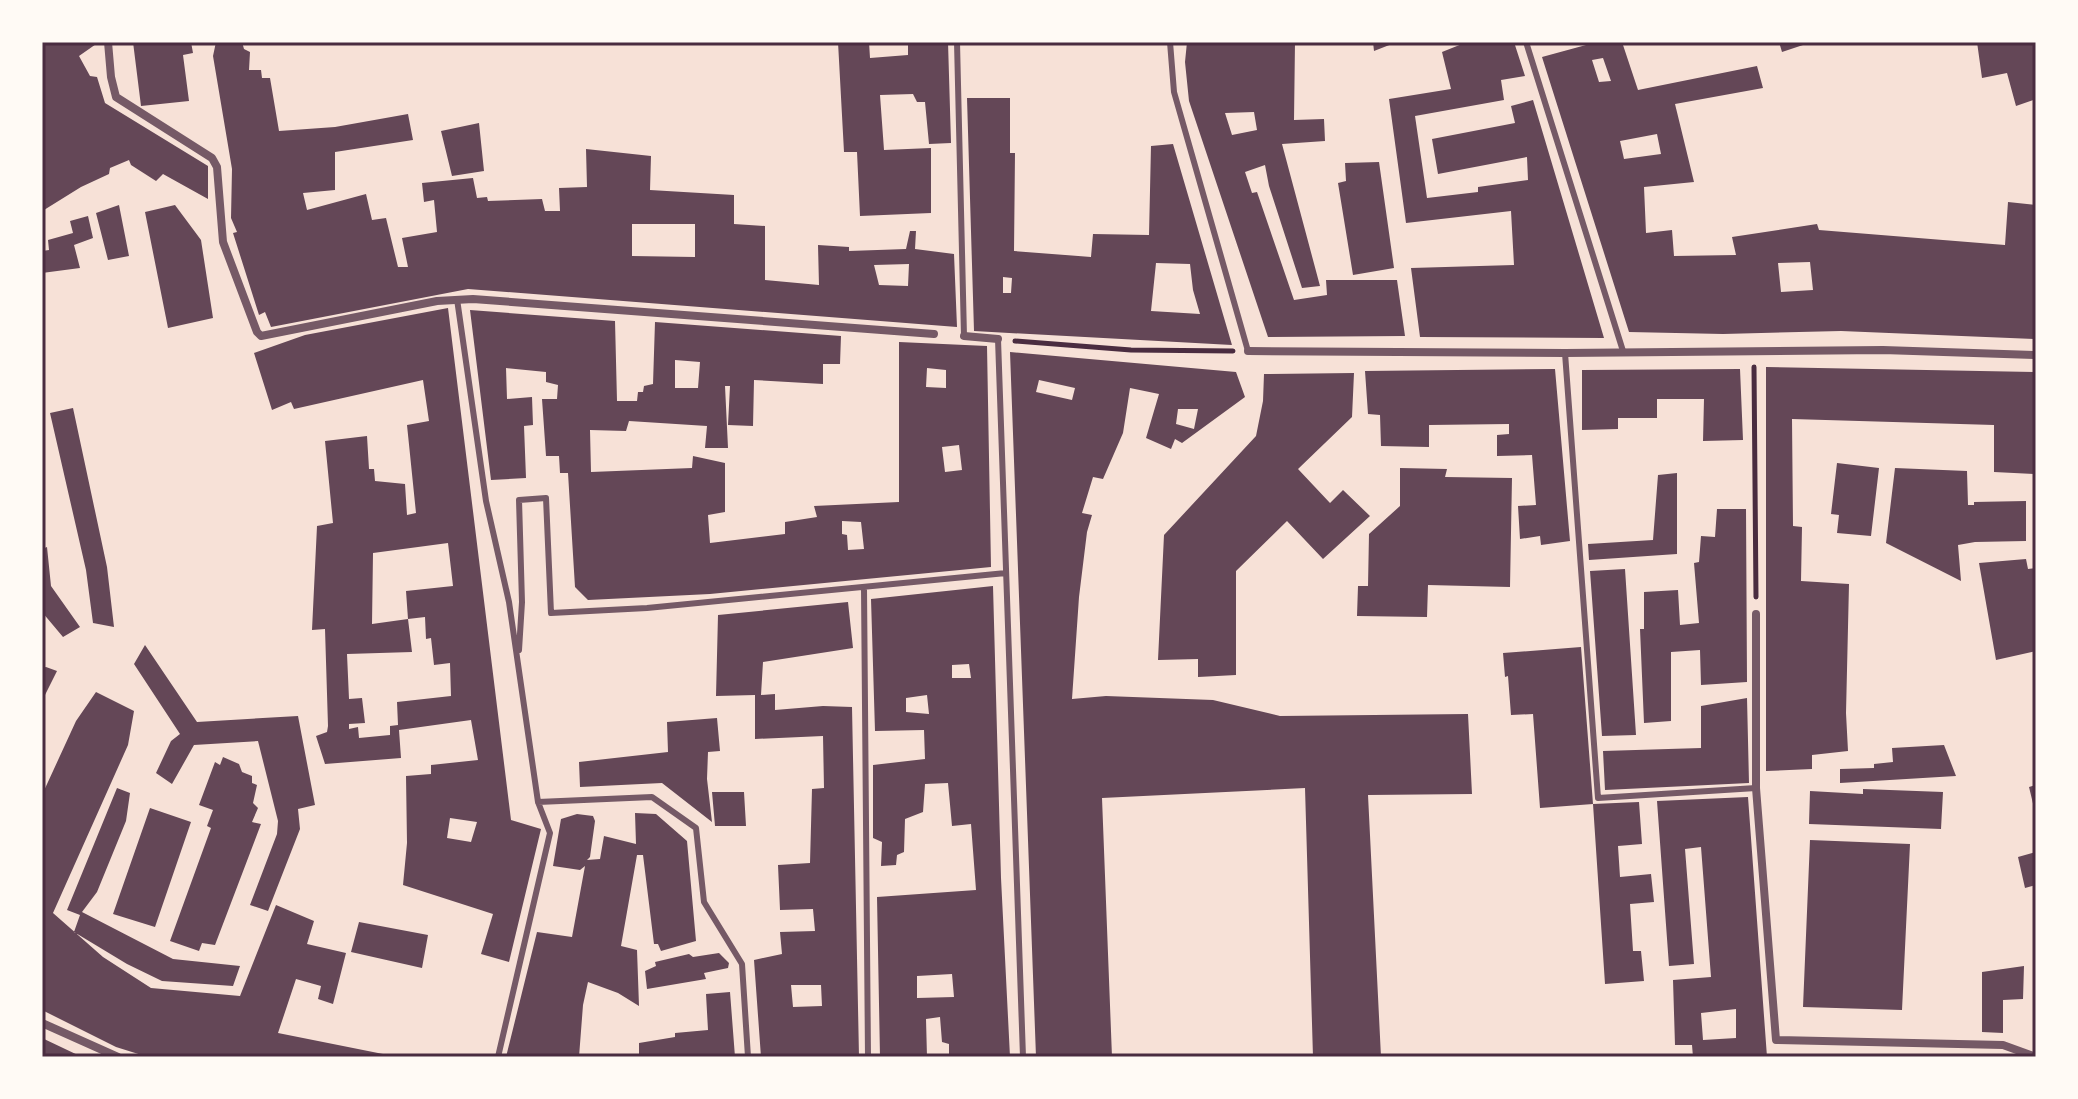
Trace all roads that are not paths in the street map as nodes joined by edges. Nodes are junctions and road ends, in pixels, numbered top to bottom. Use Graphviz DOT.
graph roads {
  1 [pos="108,42"];
  2 [pos="957,42"];
  3 [pos="1170,42"];
  4 [pos="1526,42"];
  5 [pos="457,299"];
  6 [pos="934,334"];
  7 [pos="964,336"];
  8 [pos="998,339"];
  9 [pos="1248,351"];
  10 [pos="1623,351"];
  11 [pos="1565,353"];
  12 [pos="2036,355"];
  13 [pos="1006,573"];
  14 [pos="864,588"];
  15 [pos="1756,614"];
  16 [pos="519,661"];
  17 [pos="1756,788"];
  18 [pos="538,802"];
  19 [pos="42,1023"];
  20 [pos="118,1057"];
  21 [pos="498,1057"];
  22 [pos="748,1057"];
  23 [pos="868,1057"];
  24 [pos="1023,1057"];
  25 [pos="2036,1057"];
  1 -- 5 [label="street"];
  2 -- 7 [label="lane"];
  3 -- 9 [label="lane"];
  4 -- 10 [label="lane"];
  5 -- 6 [label="street"];
  5 -- 16 [label="lane"];
  7 -- 8 [label="street"];
  8 -- 13 [label="lane"];
  9 -- 11 [label="street"];
  10 -- 11 [label="street"];
  10 -- 12 [label="street"];
  11 -- 17 [label="lane"];
  13 -- 14 [label="lane"];
  13 -- 24 [label="lane"];
  14 -- 16 [label="lane"];
  14 -- 23 [label="lane"];
  15 -- 17 [label="street"];
  16 -- 18 [label="lane"];
  17 -- 25 [label="street"];
  18 -- 21 [label="lane"];
  18 -- 22 [label="lane"];
  19 -- 20 [label="street"];
}
